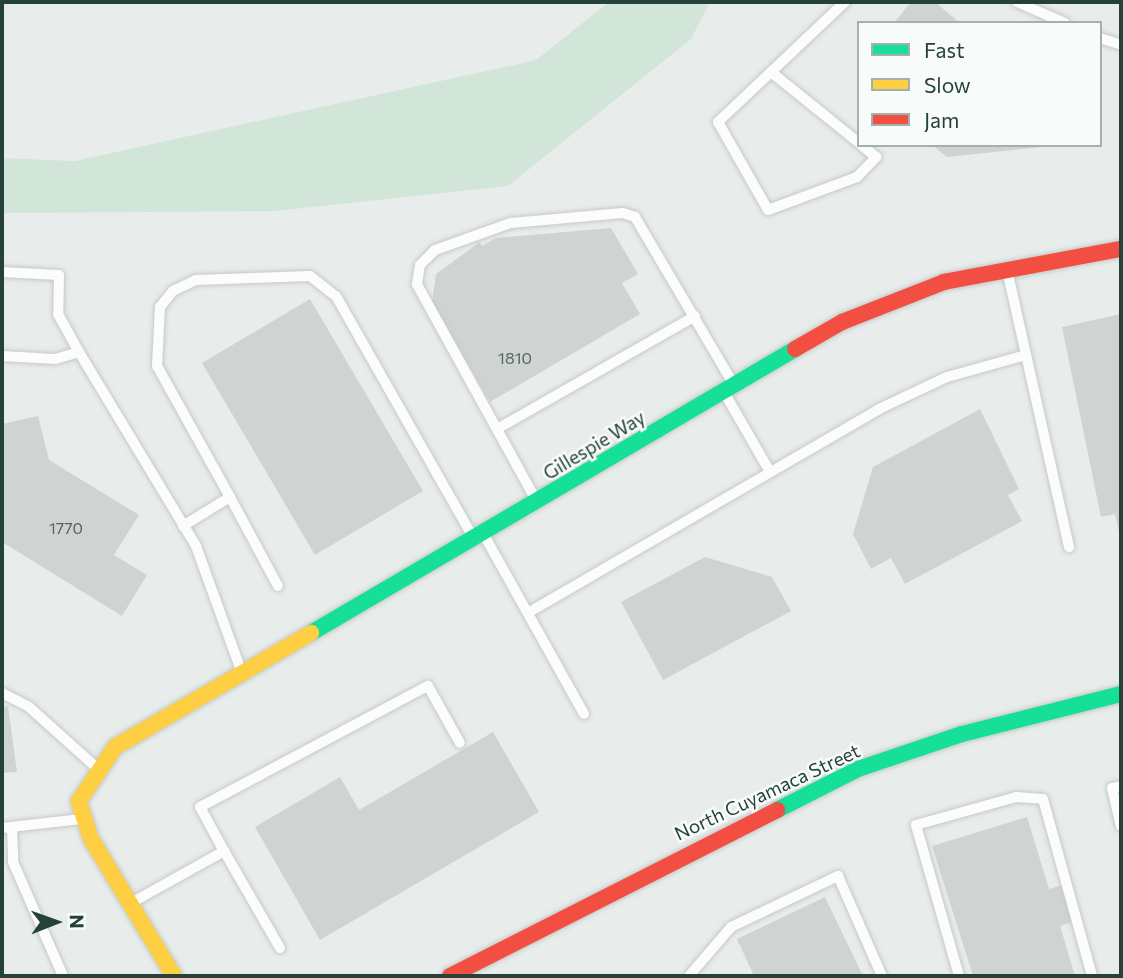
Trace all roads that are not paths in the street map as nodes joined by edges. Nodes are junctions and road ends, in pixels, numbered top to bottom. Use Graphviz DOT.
graph roads {
  1 [pos="845,2"];
  2 [pos="1017,2"];
  3 [pos="1060,21"];
  4 [pos="1102,39"];
  5 [pos="1121,45"];
  6 [pos="771,72"];
  7 [pos="857,142"];
  8 [pos="864,147"];
  9 [pos="1121,249"];
  10 [pos="1007,270"];
  11 [pos="2,272"];
  12 [pos="695,316"];
  13 [pos="79,352"];
  14 [pos="1026,355"];
  15 [pos="2,356"];
  16 [pos="729,388"];
  17 [pos="497,429"];
  18 [pos="770,472"];
  19 [pos="230,497"];
  20 [pos="538,503"];
  21 [pos="183,526"];
  22 [pos="479,537"];
  23 [pos="1069,548"];
  24 [pos="278,586"];
  25 [pos="531,611"];
  26 [pos="243,673"];
  27 [pos="2,693"];
  28 [pos="1121,694"];
  29 [pos="584,714"];
  30 [pos="460,743"];
  31 [pos="97,768"];
  32 [pos="1121,786"];
  33 [pos="85,818"];
  34 [pos="1121,826"];
  35 [pos="7,827"];
  36 [pos="224,851"];
  37 [pos="131,903"];
  38 [pos="280,948"];
  39 [pos="63,976"];
  40 [pos="174,976"];
  41 [pos="450,976"];
  42 [pos="689,976"];
  43 [pos="882,976"];
  44 [pos="958,976"];
  45 [pos="1093,976"];
  1 -- 6 [label="lane"];
  2 -- 3 [label="lane"];
  4 -- 5 [label="lane"];
  6 -- 7 [label="lane"];
  6 -- 8 [label="lane"];
  9 -- 10 [label="street, Gillespie Way"];
  10 -- 14 [label="lane"];
  10 -- 16 [label="street, Gillespie Way"];
  11 -- 13 [label="lane"];
  12 -- 16 [label="lane"];
  12 -- 17 [label="lane"];
  12 -- 17 [label="lane"];
  13 -- 15 [label="lane"];
  13 -- 21 [label="lane"];
  14 -- 18 [label="lane"];
  14 -- 23 [label="lane"];
  16 -- 18 [label="lane"];
  16 -- 20 [label="street, Gillespie Way"];
  17 -- 20 [label="lane"];
  18 -- 25 [label="lane"];
  19 -- 21 [label="lane"];
  19 -- 22 [label="lane"];
  19 -- 24 [label="lane"];
  20 -- 22 [label="street, Gillespie Way"];
  21 -- 26 [label="lane"];
  22 -- 25 [label="lane"];
  22 -- 26 [label="street, Gillespie Way"];
  25 -- 29 [label="lane"];
  26 -- 31 [label="street, Gillespie Way"];
  27 -- 31 [label="lane"];
  28 -- 41 [label="street, North Cuyamaca Street"];
  30 -- 36 [label="lane"];
  31 -- 33 [label="street, Gillespie Way"];
  32 -- 34 [label="lane"];
  33 -- 35 [label="lane"];
  33 -- 37 [label="street"];
  35 -- 39 [label="lane"];
  36 -- 37 [label="lane"];
  36 -- 38 [label="lane"];
  37 -- 40 [label="street"];
  42 -- 43 [label="lane"];
  44 -- 45 [label="lane"];
}
